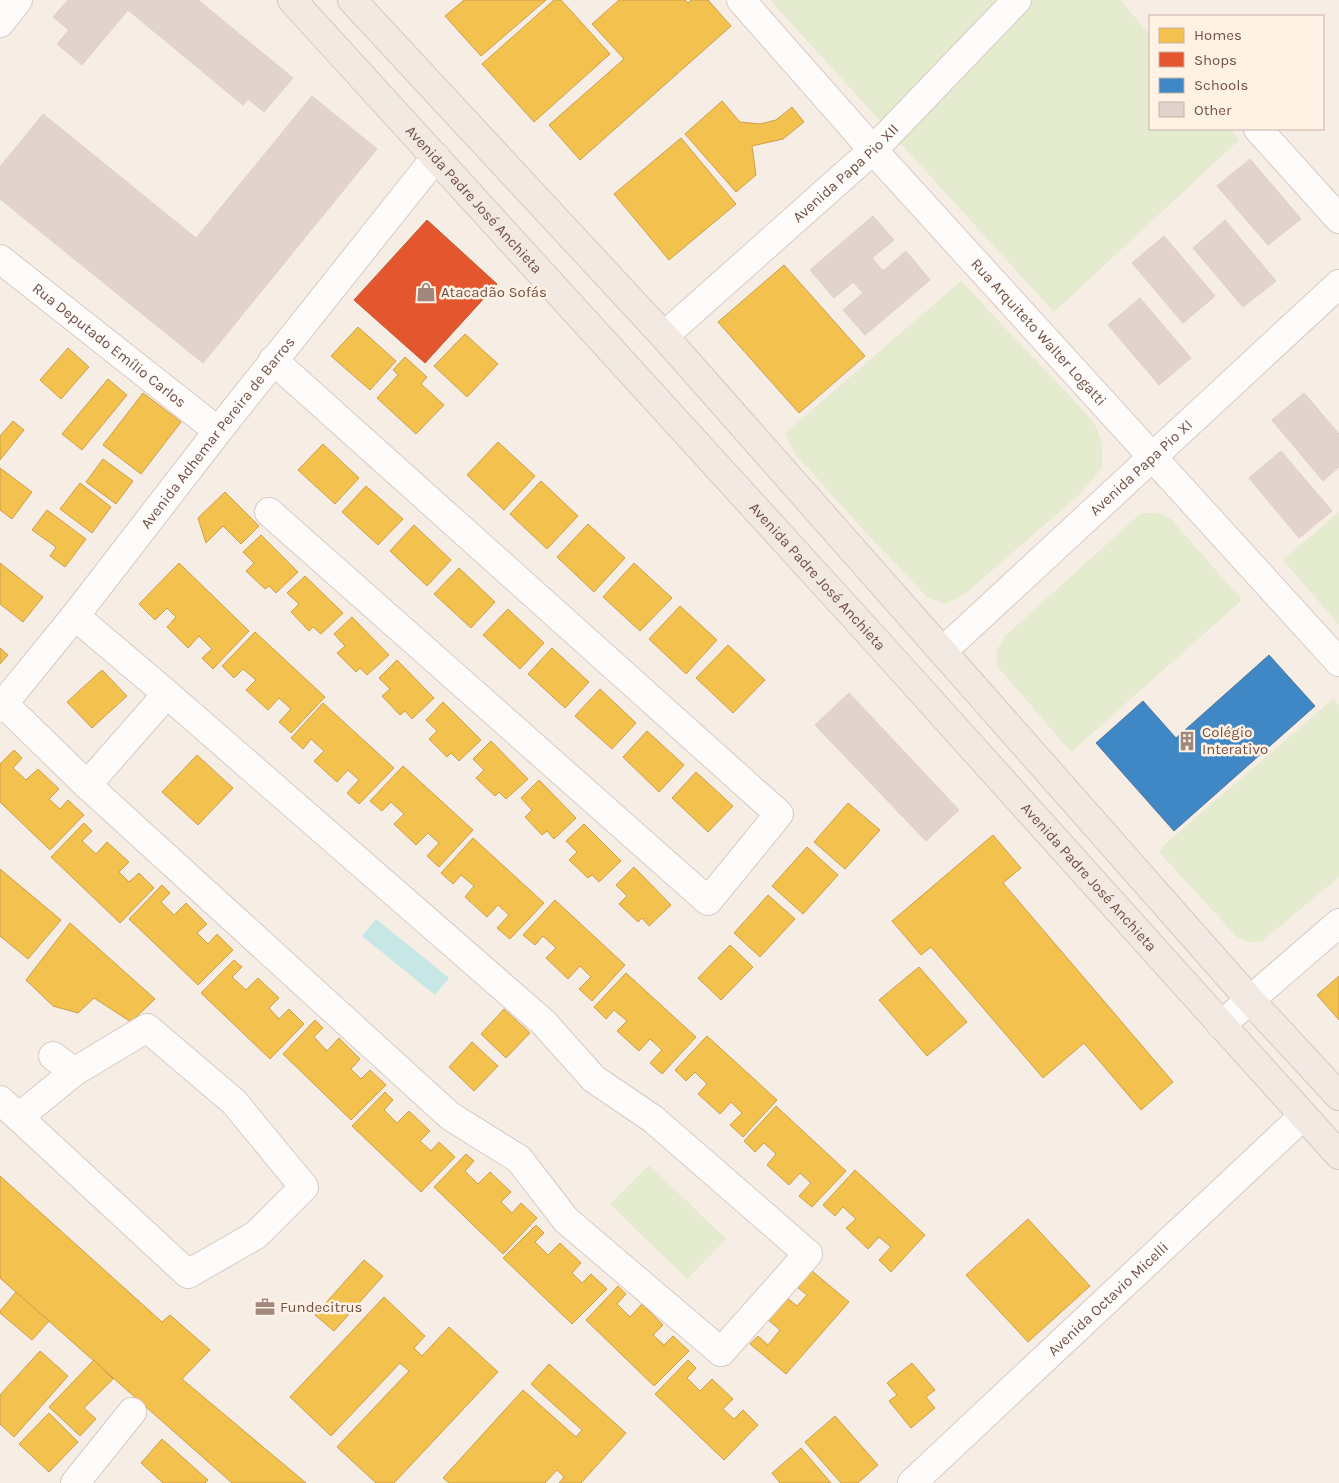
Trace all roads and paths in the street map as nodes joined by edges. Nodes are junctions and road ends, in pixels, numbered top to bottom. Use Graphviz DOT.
graph roads {
  1 [pos="18,0"];
  2 [pos="292,0"];
  3 [pos="352,0"];
  4 [pos="740,0"];
  5 [pos="1017,0"];
  6 [pos="0,23"];
  7 [pos="1259,130"];
  8 [pos="873,150"];
  9 [pos="436,157"];
  10 [pos="1339,219"];
  11 [pos="0,259"];
  12 [pos="1339,284"];
  13 [pos="664,336"];
  14 [pos="274,360"];
  15 [pos="218,430"];
  16 [pos="1153,457"];
  17 [pos="269,512"];
  18 [pos="75,616"];
  19 [pos="943,651"];
  20 [pos="1339,662"];
  21 [pos="167,694"];
  22 [pos="2,706"];
  23 [pos="87,785"];
  24 [pos="1339,922"];
  25 [pos="1251,1001"];
  26 [pos="1221,1025"];
  27 [pos="1339,1096"];
  28 [pos="9,1109"];
  29 [pos="1303,1116"];
  30 [pos="1339,1156"];
  31 [pos="132,1412"];
  32 [pos="75,1483"];
  33 [pos="912,1483"];
  1 -- 6 [label="street"];
  2 -- 9 [label="main road, Avenida Padre José Anchieta"];
  3 -- 13 [label="main road"];
  4 -- 8 [label="street, Rua Arquiteto Walter Logatti"];
  5 -- 8 [label="street, Avenida Papa Pio XII"];
  7 -- 10 [label="street"];
  8 -- 13 [label="street, Avenida Papa Pio XII"];
  8 -- 16 [label="street, Rua Arquiteto Walter Logatti"];
  9 -- 14 [label="street, Avenida Adhemar Pereira de Barros"];
  9 -- 26 [label="main road, Avenida Padre José Anchieta"];
  11 -- 15 [label="street, Rua Deputado Emílio Carlos"];
  12 -- 16 [label="street, Avenida Papa Pio XI"];
  13 -- 19 [label="main road"];
  14 -- 15 [label="street, Avenida Adhemar Pereira de Barros"];
  14 -- 17 [label="street"];
  15 -- 18 [label="street, Avenida Adhemar Pereira de Barros"];
  16 -- 19 [label="street, Avenida Papa Pio XI"];
  16 -- 20 [label="street, Rua Arquiteto Walter Logatti"];
  18 -- 21 [label="street"];
  18 -- 22 [label="street, Avenida Adhemar Pereira de Barros"];
  19 -- 25 [label="main road"];
  21 -- 23 [label="street"];
  21 -- 23 [label="street"];
  22 -- 23 [label="street"];
  24 -- 25 [label="street"];
  25 -- 26 [label="street"];
  25 -- 27 [label="main road"];
  26 -- 29 [label="main road, Avenida Padre José Anchieta"];
  28 -- 28 [label="street"];
  29 -- 30 [label="main road, Avenida Padre José Anchieta"];
  29 -- 33 [label="street, Avenida Octavio Micelli"];
  31 -- 32 [label="street"];
}
